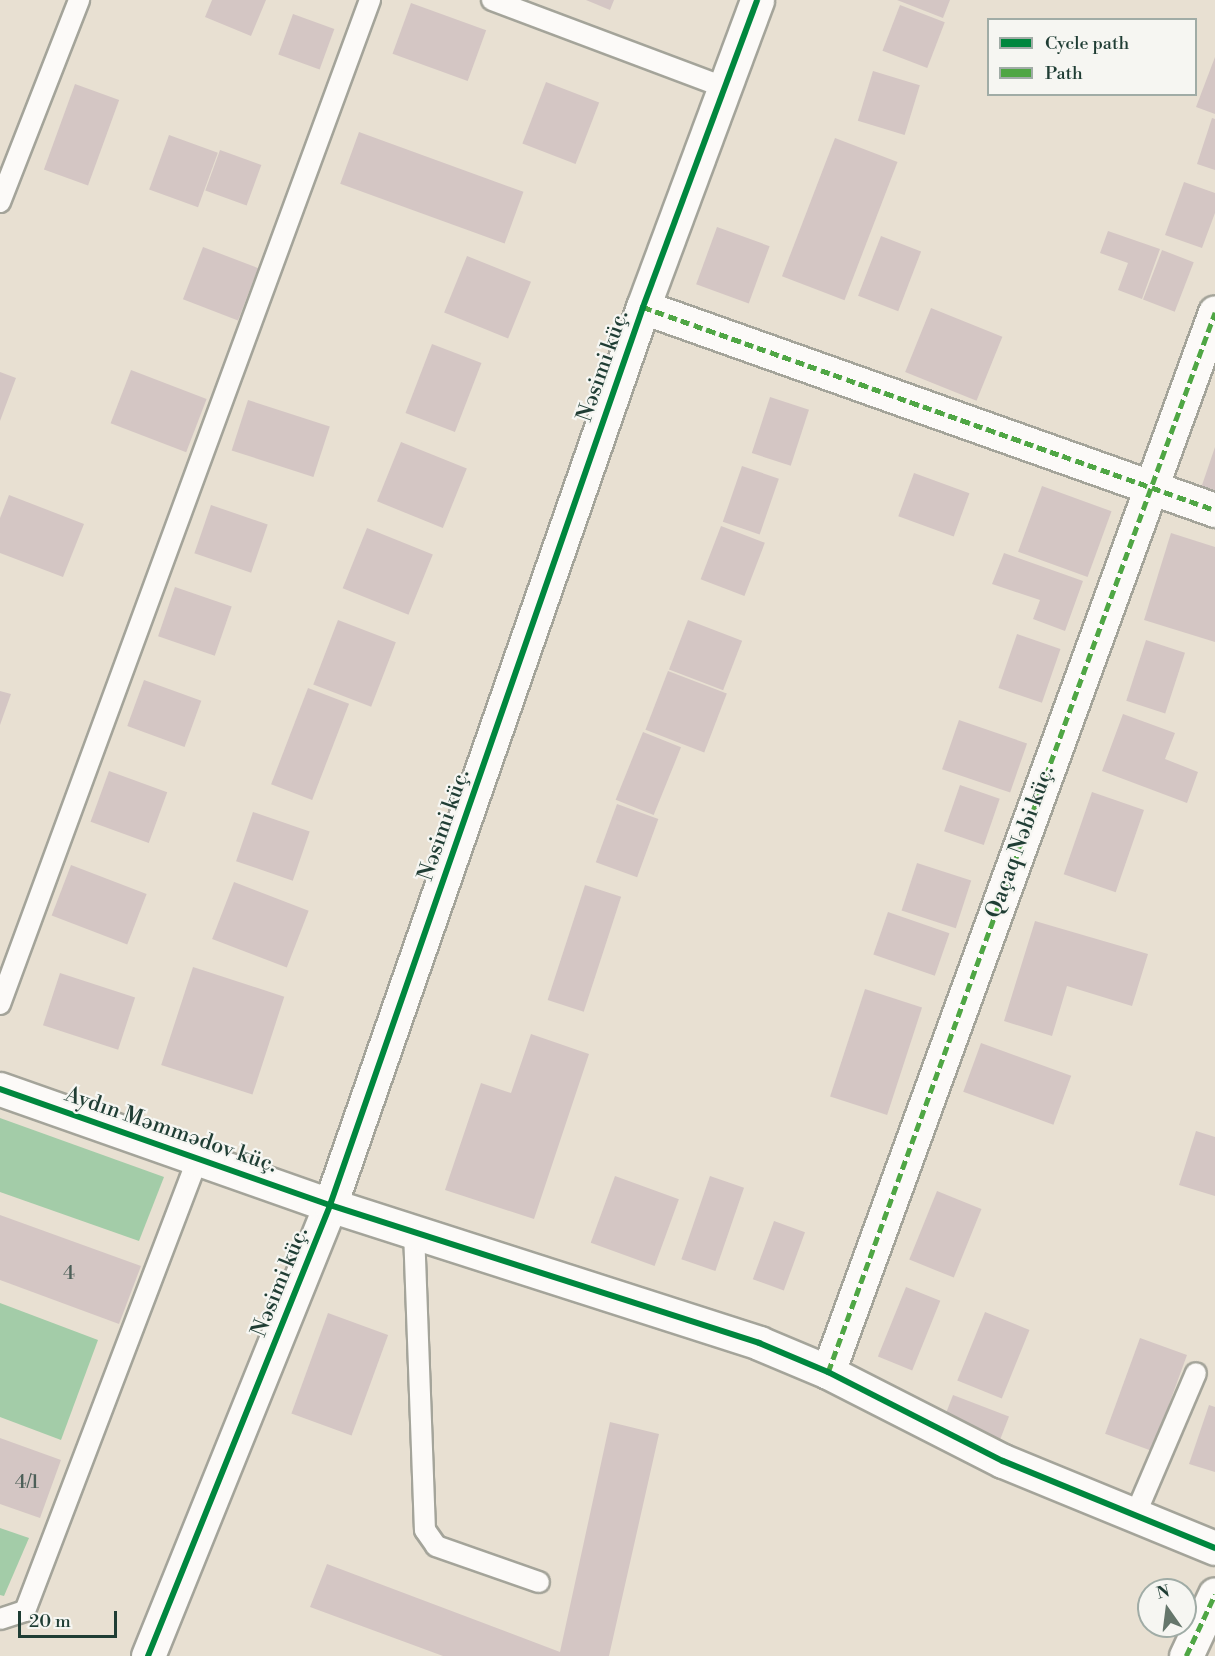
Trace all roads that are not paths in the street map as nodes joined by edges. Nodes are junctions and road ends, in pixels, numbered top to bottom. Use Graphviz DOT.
graph roads {
  1 [pos="79,0"];
  2 [pos="370,0"];
  3 [pos="492,0"];
  4 [pos="757,0"];
  5 [pos="723,87"];
  6 [pos="0,202"];
  7 [pos="643,307"];
  8 [pos="1215,312"];
  9 [pos="1149,489"];
  10 [pos="1215,510"];
  11 [pos="0,1004"];
  12 [pos="0,1089"];
  13 [pos="198,1158"];
  14 [pos="330,1205"];
  15 [pos="414,1231"];
  16 [pos="828,1372"];
  17 [pos="1196,1372"];
  18 [pos="1136,1513"];
  19 [pos="1215,1548"];
  20 [pos="539,1582"];
  21 [pos="1215,1594"];
  22 [pos="0,1619"];
  23 [pos="148,1656"];
  24 [pos="1186,1656"];
  1 -- 6 [label="lane"];
  2 -- 11 [label="lane"];
  3 -- 5 [label="lane"];
  4 -- 5 [label="street, Nəsimi küç."];
  5 -- 7 [label="street, Nəsimi küç."];
  7 -- 9 [label="street"];
  7 -- 14 [label="street, Nəsimi küç."];
  8 -- 9 [label="street, Qaçaq Nəbi küç."];
  9 -- 10 [label="street"];
  9 -- 16 [label="street, Qaçaq Nəbi küç."];
  12 -- 13 [label="street, Aydın Məmmədov küç."];
  13 -- 14 [label="street, Aydın Məmmədov küç."];
  13 -- 22 [label="lane"];
  14 -- 15 [label="street, Aydın Məmmədov küç."];
  14 -- 23 [label="street, Nəsimi küç."];
  15 -- 16 [label="street, Aydın Məmmədov küç."];
  15 -- 20 [label="lane"];
  16 -- 18 [label="street, Aydın Məmmədov küç."];
  17 -- 18 [label="lane"];
  18 -- 19 [label="street, Aydın Məmmədov küç."];
  21 -- 24 [label="street"];
}
